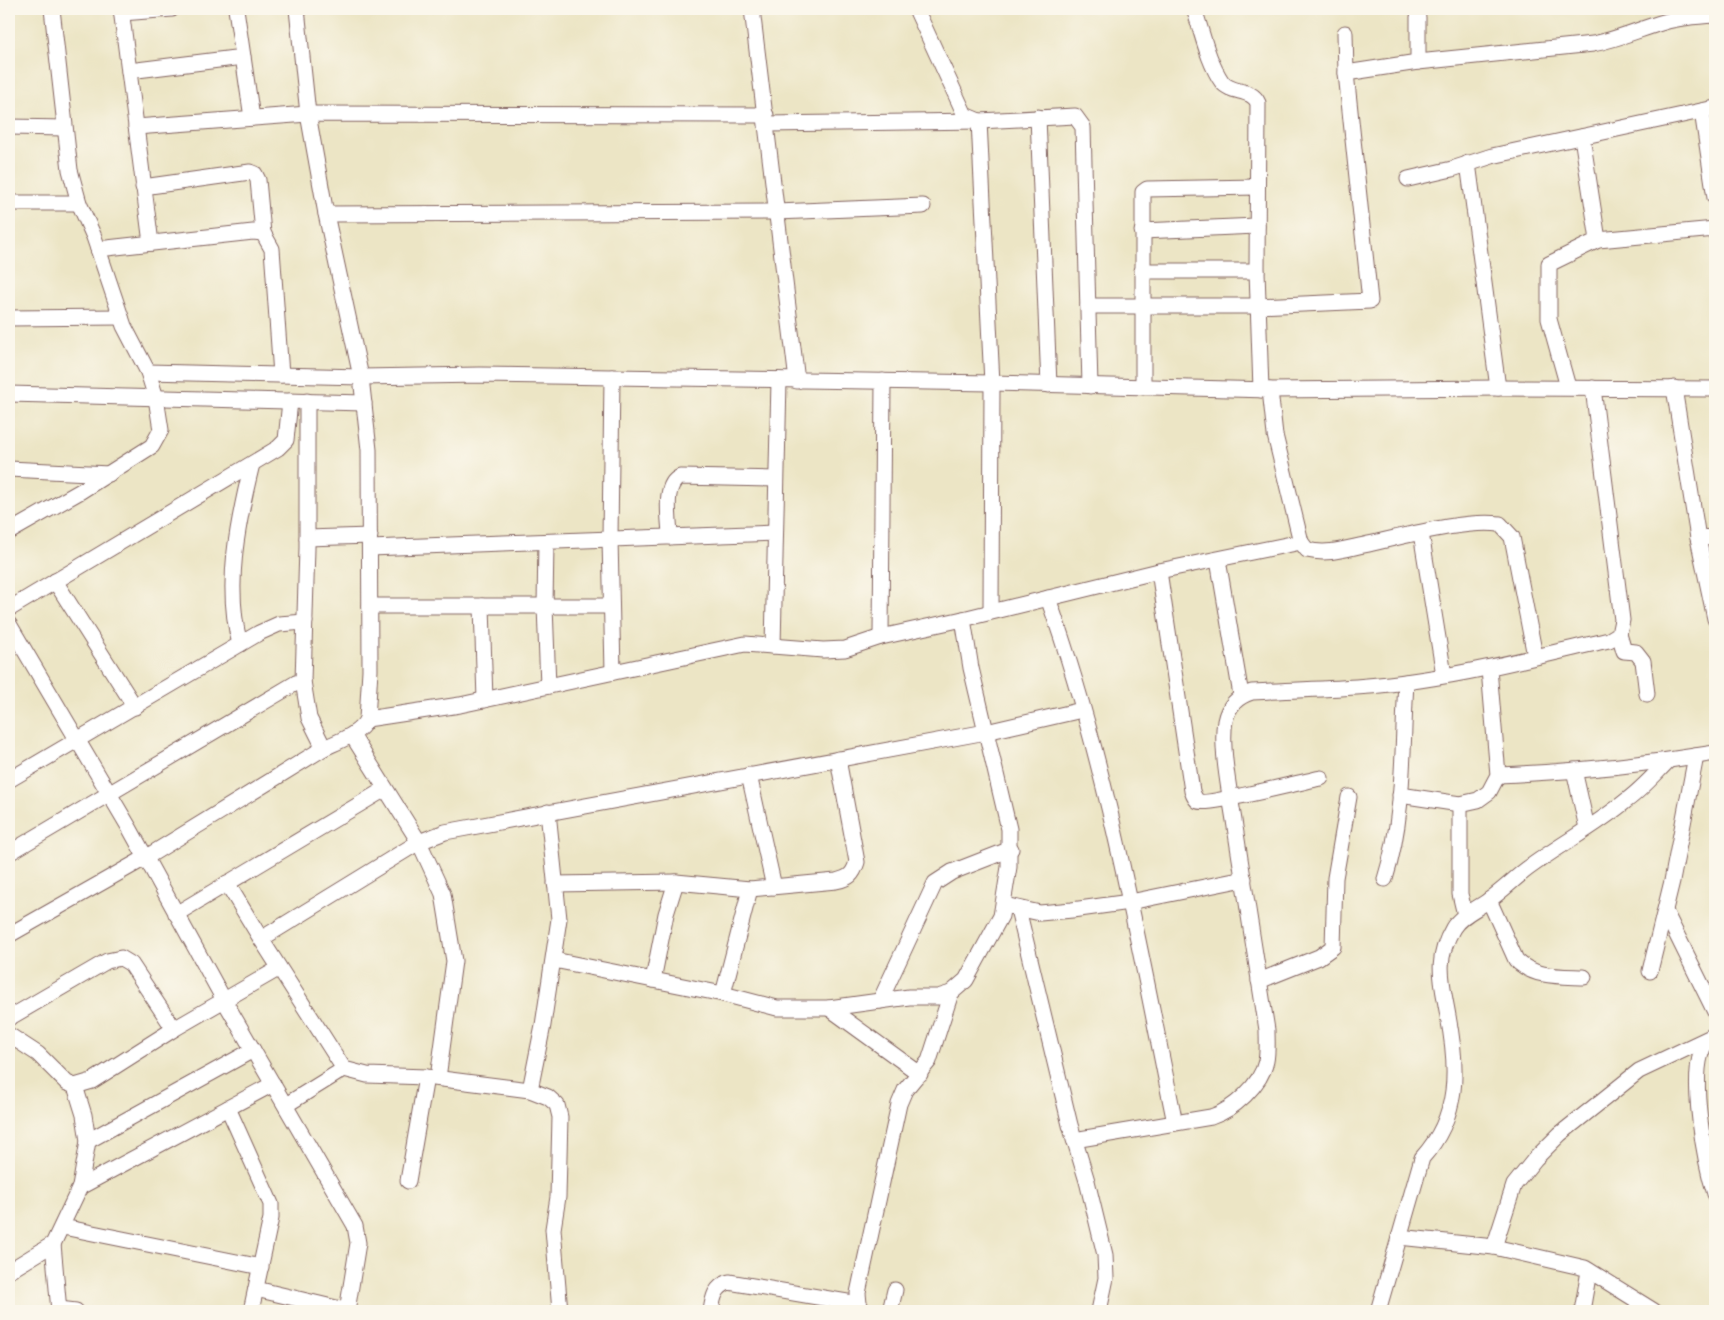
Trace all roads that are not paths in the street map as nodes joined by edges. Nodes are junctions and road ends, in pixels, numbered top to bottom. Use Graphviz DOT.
graph roads {
  1 [pos="52,9"];
  2 [pos="172,9"];
  3 [pos="236,9"];
  4 [pos="298,9"];
  5 [pos="752,9"];
  6 [pos="916,9"];
  7 [pos="1194,9"];
  8 [pos="121,11"];
  9 [pos="1715,15"];
  10 [pos="1418,17"];
  11 [pos="1345,33"];
  12 [pos="243,57"];
  13 [pos="1418,62"];
  14 [pos="129,71"];
  15 [pos="1346,73"];
  16 [pos="1709,109"];
  17 [pos="308,114"];
  18 [pos="1038,117"];
  19 [pos="252,118"];
  20 [pos="767,120"];
  21 [pos="979,121"];
  22 [pos="9,127"];
  23 [pos="136,127"];
  24 [pos="65,128"];
  25 [pos="1582,137"];
  26 [pos="1468,163"];
  27 [pos="1408,179"];
  28 [pos="144,187"];
  29 [pos="1257,187"];
  30 [pos="1715,198"];
  31 [pos="9,203"];
  32 [pos="79,203"];
  33 [pos="923,206"];
  34 [pos="778,212"];
  35 [pos="326,214"];
  36 [pos="1257,226"];
  37 [pos="1715,229"];
  38 [pos="1142,231"];
  39 [pos="263,233"];
  40 [pos="1598,240"];
  41 [pos="151,243"];
  42 [pos="98,249"];
  43 [pos="1142,271"];
  44 [pos="1257,271"];
  45 [pos="1088,306"];
  46 [pos="1143,306"];
  47 [pos="1258,306"];
  48 [pos="121,317"];
  49 [pos="9,318"];
  50 [pos="148,372"];
  51 [pos="281,375"];
  52 [pos="361,377"];
  53 [pos="612,377"];
  54 [pos="779,380"];
  55 [pos="797,381"];
  56 [pos="883,381"];
  57 [pos="992,383"];
  58 [pos="1049,385"];
  59 [pos="1090,386"];
  60 [pos="1143,387"];
  61 [pos="1568,387"];
  62 [pos="1498,388"];
  63 [pos="1594,388"];
  64 [pos="1674,388"];
  65 [pos="1715,389"];
  66 [pos="1266,390"];
  67 [pos="9,394"];
  68 [pos="156,398"];
  69 [pos="290,401"];
  70 [pos="307,401"];
  71 [pos="364,403"];
  72 [pos="252,464"];
  73 [pos="9,469"];
  74 [pos="109,474"];
  75 [pos="776,479"];
  76 [pos="9,532"];
  77 [pos="775,533"];
  78 [pos="1422,533"];
  79 [pos="670,537"];
  80 [pos="307,538"];
  81 [pos="1698,538"];
  82 [pos="1715,538"];
  83 [pos="610,539"];
  84 [pos="370,542"];
  85 [pos="546,542"];
  86 [pos="1301,542"];
  87 [pos="1218,560"];
  88 [pos="1158,570"];
  89 [pos="55,581"];
  90 [pos="1048,598"];
  91 [pos="370,606"];
  92 [pos="482,606"];
  93 [pos="544,606"];
  94 [pos="611,606"];
  95 [pos="9,609"];
  96 [pos="991,611"];
  97 [pos="963,619"];
  98 [pos="1715,619"];
  99 [pos="305,622"];
  100 [pos="9,624"];
  101 [pos="1620,634"];
  102 [pos="881,637"];
  103 [pos="240,644"];
  104 [pos="773,646"];
  105 [pos="1535,656"];
  106 [pos="1489,669"];
  107 [pos="614,672"];
  108 [pos="1444,675"];
  109 [pos="303,681"];
  110 [pos="1406,682"];
  111 [pos="548,686"];
  112 [pos="1647,694"];
  113 [pos="1241,695"];
  114 [pos="485,700"];
  115 [pos="135,706"];
  116 [pos="1082,710"];
  117 [pos="367,719"];
  118 [pos="986,732"];
  119 [pos="352,735"];
  120 [pos="78,740"];
  121 [pos="324,748"];
  122 [pos="1715,754"];
  123 [pos="1696,756"];
  124 [pos="838,759"];
  125 [pos="1668,761"];
  126 [pos="1574,770"];
  127 [pos="749,775"];
  128 [pos="1498,775"];
  129 [pos="1321,778"];
  130 [pos="9,780"];
  131 [pos="385,789"];
  132 [pos="108,793"];
  133 [pos="1400,795"];
  134 [pos="1231,797"];
  135 [pos="1349,797"];
  136 [pos="1460,804"];
  137 [pos="548,812"];
  138 [pos="1586,828"];
  139 [pos="419,842"];
  140 [pos="1010,850"];
  141 [pos="9,853"];
  142 [pos="145,858"];
  143 [pos="1244,879"];
  144 [pos="1385,879"];
  145 [pos="676,882"];
  146 [pos="228,883"];
  147 [pos="555,884"];
  148 [pos="774,887"];
  149 [pos="750,889"];
  150 [pos="1489,900"];
  151 [pos="1130,902"];
  152 [pos="1010,906"];
  153 [pos="1665,911"];
  154 [pos="176,914"];
  155 [pos="1465,915"];
  156 [pos="9,935"];
  157 [pos="261,939"];
  158 [pos="554,960"];
  159 [pos="278,969"];
  160 [pos="1650,971"];
  161 [pos="1584,977"];
  162 [pos="653,980"];
  163 [pos="1259,981"];
  164 [pos="951,993"];
  165 [pos="723,994"];
  166 [pos="224,1000"];
  167 [pos="880,1000"];
  168 [pos="829,1008"];
  169 [pos="1715,1012"];
  170 [pos="9,1018"];
  171 [pos="174,1029"];
  172 [pos="9,1035"];
  173 [pos="1713,1035"];
  174 [pos="253,1050"];
  175 [pos="344,1069"];
  176 [pos="920,1074"];
  177 [pos="432,1078"];
  178 [pos="273,1084"];
  179 [pos="75,1086"];
  180 [pos="530,1090"];
  181 [pos="286,1105"];
  182 [pos="228,1108"];
  183 [pos="1176,1123"];
  184 [pos="1074,1140"];
  185 [pos="88,1141"];
  186 [pos="408,1181"];
  187 [pos="80,1187"];
  188 [pos="1715,1194"];
  189 [pos="63,1227"];
  190 [pos="1399,1237"];
  191 [pos="53,1244"];
  192 [pos="1494,1248"];
  193 [pos="261,1267"];
  194 [pos="9,1271"];
  195 [pos="1589,1271"];
  196 [pos="256,1289"];
  197 [pos="895,1290"];
  198 [pos="861,1308"];
  199 [pos="59,1310"];
  200 [pos="76,1311"];
  201 [pos="251,1311"];
  202 [pos="348,1311"];
  203 [pos="560,1311"];
  204 [pos="711,1311"];
  205 [pos="890,1311"];
  206 [pos="1099,1311"];
  207 [pos="1378,1311"];
  208 [pos="1582,1311"];
  209 [pos="1654,1311"];
  1 -- 24 [label="street"];
  2 -- 8 [label="street"];
  3 -- 12 [label="street"];
  4 -- 17 [label="street"];
  5 -- 20 [label="street"];
  6 -- 21 [label="street"];
  7 -- 29 [label="street"];
  8 -- 14 [label="street"];
  9 -- 13 [label="street"];
  10 -- 13 [label="street"];
  11 -- 15 [label="street"];
  12 -- 14 [label="street"];
  12 -- 19 [label="street"];
  13 -- 15 [label="street"];
  14 -- 23 [label="street"];
  15 -- 47 [label="street"];
  16 -- 25 [label="street"];
  16 -- 30 [label="street"];
  17 -- 19 [label="street"];
  17 -- 20 [label="street"];
  17 -- 35 [label="street"];
  18 -- 21 [label="street"];
  18 -- 45 [label="street"];
  18 -- 58 [label="street"];
  19 -- 23 [label="street"];
  20 -- 21 [label="street"];
  20 -- 34 [label="street"];
  21 -- 57 [label="street"];
  22 -- 24 [label="street"];
  23 -- 28 [label="street"];
  24 -- 32 [label="street"];
  25 -- 26 [label="street"];
  25 -- 40 [label="street"];
  26 -- 27 [label="street"];
  26 -- 62 [label="street"];
  28 -- 39 [label="street"];
  28 -- 41 [label="street"];
  29 -- 36 [label="street"];
  29 -- 38 [label="street"];
  31 -- 32 [label="street"];
  32 -- 42 [label="street"];
  33 -- 34 [label="street"];
  34 -- 35 [label="street"];
  34 -- 55 [label="street"];
  35 -- 52 [label="street"];
  36 -- 38 [label="street"];
  36 -- 44 [label="street"];
  37 -- 40 [label="street"];
  38 -- 43 [label="street"];
  39 -- 41 [label="street"];
  39 -- 51 [label="street"];
  40 -- 61 [label="street"];
  41 -- 42 [label="street"];
  42 -- 48 [label="street"];
  43 -- 44 [label="street"];
  43 -- 46 [label="street"];
  44 -- 47 [label="street"];
  45 -- 46 [label="street"];
  45 -- 59 [label="street"];
  46 -- 47 [label="street"];
  46 -- 60 [label="street"];
  47 -- 66 [label="street"];
  48 -- 49 [label="street"];
  48 -- 50 [label="street"];
  50 -- 51 [label="street"];
  50 -- 68 [label="street"];
  51 -- 52 [label="street"];
  52 -- 53 [label="street"];
  52 -- 71 [label="street"];
  53 -- 54 [label="street"];
  53 -- 83 [label="street"];
  54 -- 55 [label="street"];
  54 -- 75 [label="street"];
  55 -- 56 [label="street"];
  56 -- 57 [label="street"];
  56 -- 102 [label="street"];
  57 -- 58 [label="street"];
  57 -- 96 [label="street"];
  58 -- 59 [label="street"];
  59 -- 60 [label="street"];
  60 -- 66 [label="street"];
  61 -- 62 [label="street"];
  61 -- 63 [label="street"];
  62 -- 66 [label="street"];
  63 -- 64 [label="street"];
  63 -- 101 [label="street"];
  64 -- 65 [label="street"];
  64 -- 81 [label="street"];
  66 -- 86 [label="street"];
  67 -- 68 [label="street"];
  68 -- 69 [label="street"];
  68 -- 74 [label="street"];
  69 -- 70 [label="street"];
  69 -- 72 [label="street"];
  70 -- 71 [label="street"];
  70 -- 80 [label="street"];
  71 -- 84 [label="street"];
  72 -- 89 [label="street"];
  72 -- 103 [label="street"];
  73 -- 74 [label="street"];
  74 -- 76 [label="street"];
  75 -- 77 [label="street"];
  75 -- 79 [label="street"];
  77 -- 79 [label="street"];
  77 -- 104 [label="street"];
  78 -- 86 [label="street"];
  78 -- 105 [label="street"];
  78 -- 108 [label="street"];
  79 -- 83 [label="street"];
  80 -- 84 [label="street"];
  80 -- 99 [label="street"];
  81 -- 82 [label="street"];
  81 -- 98 [label="street"];
  83 -- 85 [label="street"];
  83 -- 94 [label="street"];
  84 -- 85 [label="street"];
  84 -- 91 [label="street"];
  85 -- 93 [label="street"];
  86 -- 87 [label="street"];
  87 -- 88 [label="street"];
  87 -- 113 [label="street"];
  88 -- 90 [label="street"];
  88 -- 134 [label="street"];
  89 -- 95 [label="street"];
  89 -- 115 [label="street"];
  90 -- 96 [label="street"];
  90 -- 116 [label="street"];
  91 -- 92 [label="street"];
  91 -- 117 [label="street"];
  92 -- 93 [label="street"];
  92 -- 114 [label="street"];
  93 -- 94 [label="street"];
  93 -- 111 [label="street"];
  94 -- 107 [label="street"];
  96 -- 97 [label="street"];
  97 -- 102 [label="street"];
  97 -- 118 [label="street"];
  99 -- 103 [label="street"];
  99 -- 109 [label="street"];
  100 -- 120 [label="street"];
  101 -- 105 [label="street"];
  101 -- 112 [label="street"];
  102 -- 104 [label="street"];
  103 -- 115 [label="street"];
  104 -- 107 [label="street"];
  105 -- 106 [label="street"];
  106 -- 108 [label="street"];
  106 -- 128 [label="street"];
  107 -- 111 [label="street"];
  108 -- 110 [label="street"];
  109 -- 121 [label="street"];
  109 -- 132 [label="street"];
  110 -- 113 [label="street"];
  110 -- 133 [label="street"];
  111 -- 114 [label="street"];
  113 -- 134 [label="street"];
  114 -- 117 [label="street"];
  115 -- 120 [label="street"];
  116 -- 118 [label="street"];
  116 -- 151 [label="street"];
  117 -- 119 [label="street"];
  118 -- 124 [label="street"];
  118 -- 140 [label="street"];
  119 -- 121 [label="street"];
  119 -- 131 [label="street"];
  120 -- 130 [label="street"];
  120 -- 132 [label="street"];
  121 -- 142 [label="street"];
  122 -- 123 [label="street"];
  123 -- 125 [label="street"];
  123 -- 153 [label="street"];
  124 -- 127 [label="street"];
  124 -- 148 [label="street"];
  125 -- 126 [label="street"];
  125 -- 138 [label="street"];
  126 -- 128 [label="street"];
  126 -- 138 [label="street"];
  127 -- 137 [label="street"];
  127 -- 148 [label="street"];
  128 -- 136 [label="street"];
  129 -- 134 [label="street"];
  131 -- 139 [label="street"];
  131 -- 146 [label="street"];
  132 -- 141 [label="street"];
  132 -- 142 [label="street"];
  133 -- 136 [label="street"];
  133 -- 144 [label="street"];
  134 -- 143 [label="street"];
  135 -- 163 [label="street"];
  136 -- 155 [label="street"];
  137 -- 139 [label="street"];
  137 -- 147 [label="street"];
  138 -- 150 [label="street"];
  139 -- 157 [label="street"];
  139 -- 177 [label="street"];
  140 -- 152 [label="street"];
  140 -- 167 [label="street"];
  142 -- 154 [label="street"];
  142 -- 156 [label="street"];
  143 -- 151 [label="street"];
  143 -- 163 [label="street"];
  145 -- 147 [label="street"];
  145 -- 149 [label="street"];
  145 -- 162 [label="street"];
  146 -- 154 [label="street"];
  146 -- 157 [label="street"];
  147 -- 158 [label="street"];
  148 -- 149 [label="street"];
  149 -- 165 [label="street"];
  150 -- 155 [label="street"];
  150 -- 161 [label="street"];
  151 -- 152 [label="street"];
  151 -- 183 [label="street"];
  152 -- 164 [label="street"];
  152 -- 184 [label="street"];
  153 -- 160 [label="street"];
  153 -- 169 [label="street"];
  154 -- 166 [label="street"];
  155 -- 190 [label="street"];
  157 -- 159 [label="street"];
  158 -- 162 [label="street"];
  158 -- 180 [label="street"];
  159 -- 166 [label="street"];
  159 -- 175 [label="street"];
  162 -- 165 [label="street"];
  163 -- 183 [label="street"];
  164 -- 167 [label="street"];
  164 -- 176 [label="street"];
  165 -- 168 [label="street"];
  166 -- 171 [label="street"];
  166 -- 174 [label="street"];
  167 -- 168 [label="street"];
  168 -- 176 [label="street"];
  170 -- 171 [label="street"];
  171 -- 179 [label="street"];
  172 -- 179 [label="street"];
  173 -- 188 [label="street"];
  173 -- 192 [label="street"];
  174 -- 178 [label="street"];
  174 -- 185 [label="street"];
  175 -- 177 [label="street"];
  175 -- 181 [label="street"];
  176 -- 198 [label="street"];
  177 -- 180 [label="street"];
  177 -- 186 [label="street"];
  178 -- 181 [label="street"];
  178 -- 182 [label="street"];
  179 -- 185 [label="street"];
  180 -- 203 [label="street"];
  181 -- 202 [label="street"];
  182 -- 187 [label="street"];
  182 -- 193 [label="street"];
  183 -- 184 [label="street"];
  184 -- 206 [label="street"];
  185 -- 187 [label="street"];
  187 -- 189 [label="street"];
  189 -- 191 [label="street"];
  189 -- 193 [label="street"];
  190 -- 192 [label="street"];
  190 -- 207 [label="street"];
  191 -- 194 [label="street"];
  191 -- 199 [label="street"];
  192 -- 195 [label="street"];
  193 -- 196 [label="street"];
  195 -- 208 [label="street"];
  195 -- 209 [label="street"];
  196 -- 201 [label="street"];
  196 -- 202 [label="street"];
  197 -- 205 [label="street"];
  198 -- 204 [label="street"];
  199 -- 200 [label="street"];
}
